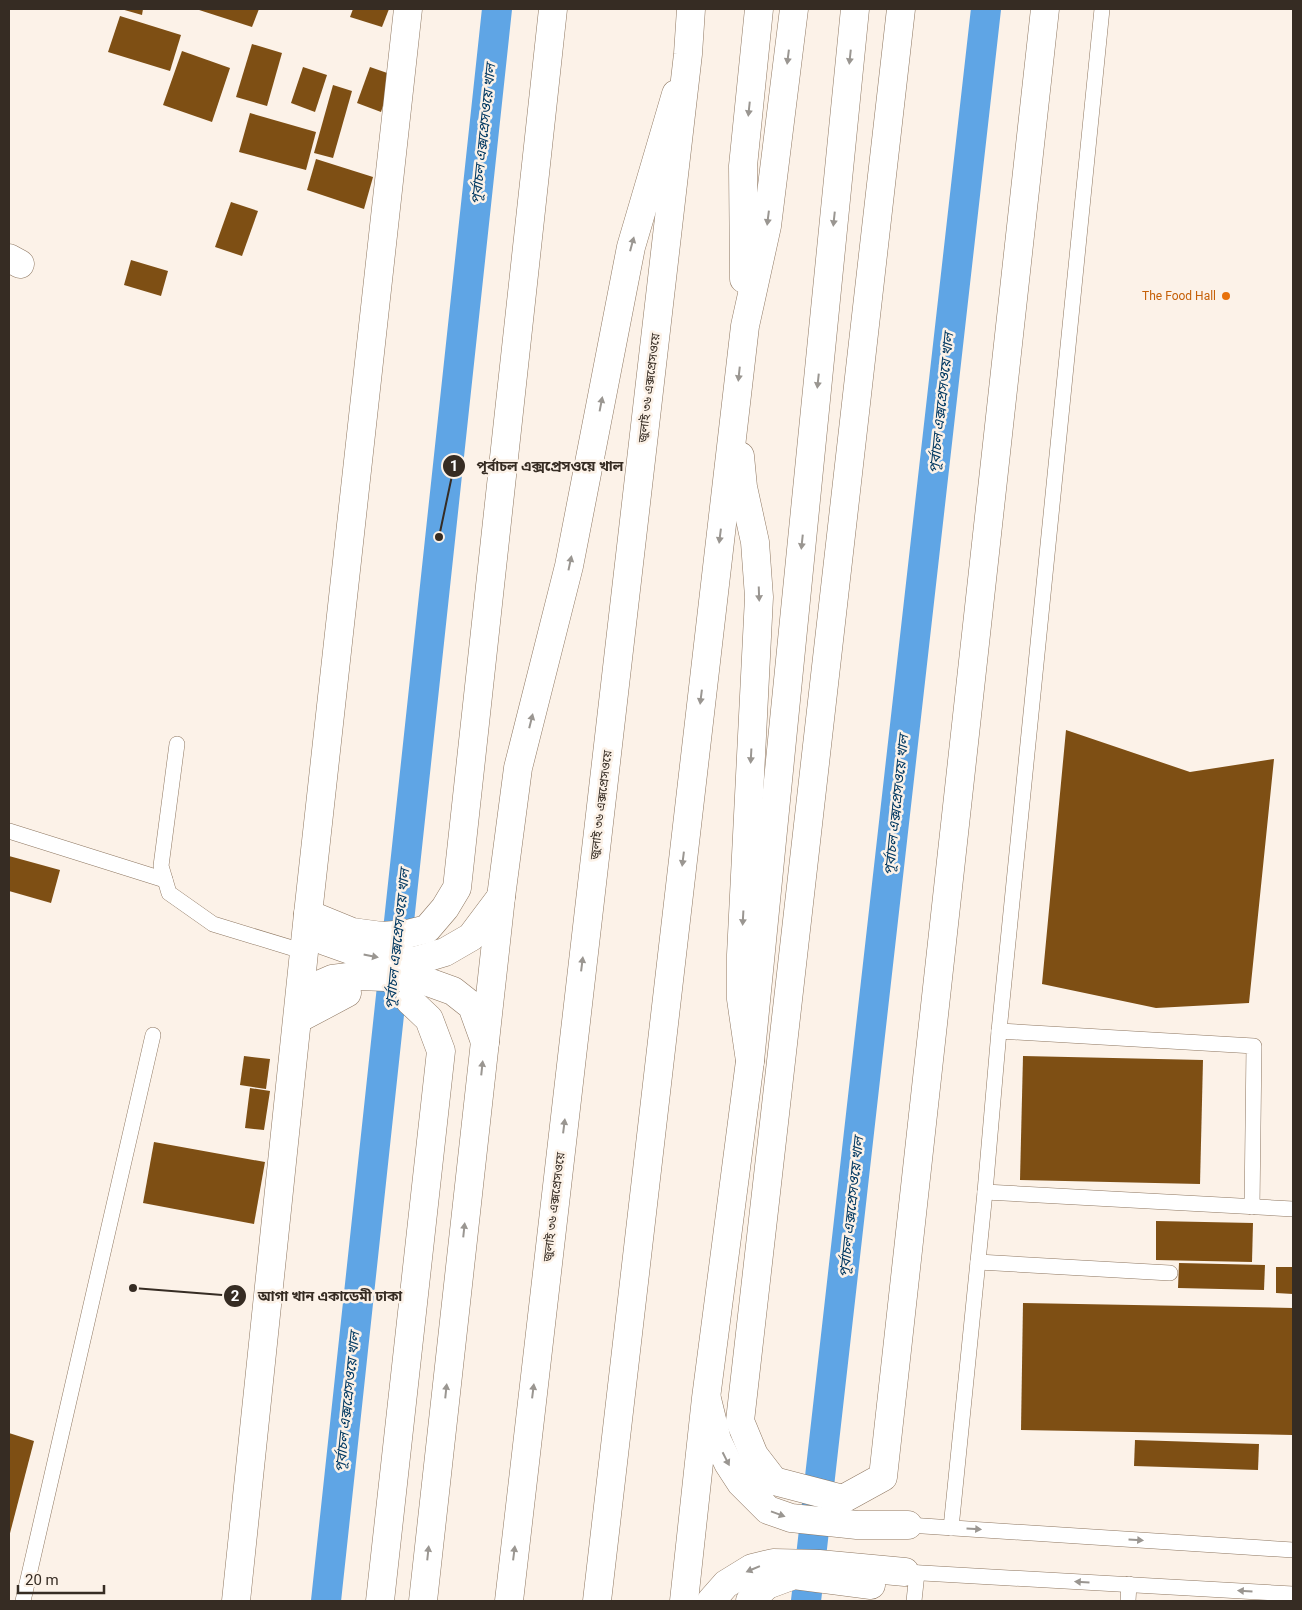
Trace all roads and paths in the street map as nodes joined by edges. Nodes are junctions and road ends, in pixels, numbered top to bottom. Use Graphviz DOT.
graph roads {
  1 [pos="408,9"];
  2 [pos="553,9"];
  3 [pos="692,9"];
  4 [pos="759,9"];
  5 [pos="794,9"];
  6 [pos="855,9"];
  7 [pos="901,9"];
  8 [pos="1045,9"];
  9 [pos="1102,9"];
  10 [pos="688,54"];
  11 [pos="745,326"];
  12 [pos="736,407"];
  13 [pos="177,744"];
  14 [pos="9,831"];
  15 [pos="165,880"];
  16 [pos="501,897"];
  17 [pos="311,934"];
  18 [pos="347,993"];
  19 [pos="410,1000"];
  20 [pos="305,1001"];
  21 [pos="999,1031"];
  22 [pos="153,1035"];
  23 [pos="485,1042"];
  24 [pos="750,1061"];
  25 [pos="985,1192"];
  26 [pos="1252,1207"];
  27 [pos="1293,1209"];
  28 [pos="978,1262"];
  29 [pos="1170,1272"];
  30 [pos="706,1398"];
  31 [pos="908,1525"];
  32 [pos="951,1528"];
  33 [pos="1293,1550"];
  34 [pos="911,1572"];
  35 [pos="1129,1584"];
  36 [pos="872,1585"];
  37 [pos="719,1592"];
  38 [pos="1293,1594"];
  39 [pos="23,1601"];
  40 [pos="236,1601"];
  41 [pos="380,1601"];
  42 [pos="423,1601"];
  43 [pos="509,1601"];
  44 [pos="597,1601"];
  45 [pos="684,1601"];
  46 [pos="750,1601"];
  47 [pos="914,1601"];
  48 [pos="1128,1601"];
  1 -- 17 [label="main road"];
  2 -- 17 [label="main road"];
  3 -- 10 [label="main road, জুলাই ৩৬ এক্সপ্রেসওয়ে"];
  4 -- 11 [label="main road, one-way"];
  5 -- 11 [label="main road, one-way"];
  6 -- 24 [label="main road, one-way"];
  7 -- 8 [label="main road"];
  9 -- 21 [label="lane"];
  16 -- 10 [label="main road, one-way"];
  43 -- 10 [label="main road, জুলাই ৩৬ এক্সপ্রেসওয়ে, one-way"];
  11 -- 12 [label="main road, one-way"];
  12 -- 24 [label="main road, one-way"];
  12 -- 44 [label="main road, one-way"];
  13 -- 15 [label="lane"];
  14 -- 15 [label="lane"];
  15 -- 17 [label="lane"];
  17 -- 16 [label="main road, one-way"];
  16 -- 23 [label="main road"];
  17 -- 20 [label="main road"];
  18 -- 20 [label="main road"];
  19 -- 41 [label="main road"];
  20 -- 23 [label="main road"];
  20 -- 40 [label="main road"];
  21 -- 25 [label="lane"];
  21 -- 26 [label="lane"];
  22 -- 39 [label="lane"];
  42 -- 23 [label="main road, one-way"];
  24 -- 30 [label="main road"];
  25 -- 26 [label="lane"];
  25 -- 28 [label="lane"];
  26 -- 27 [label="lane"];
  28 -- 29 [label="lane"];
  28 -- 32 [label="lane"];
  30 -- 31 [label="main road, one-way"];
  30 -- 45 [label="main road"];
  31 -- 32 [label="lane"];
  32 -- 33 [label="lane, one-way"];
  35 -- 34 [label="lane, one-way"];
  34 -- 36 [label="main road"];
  34 -- 47 [label="lane"];
  38 -- 35 [label="lane, one-way"];
  35 -- 48 [label="lane"];
  36 -- 37 [label="main road, one-way"];
  36 -- 46 [label="main road"];
}
